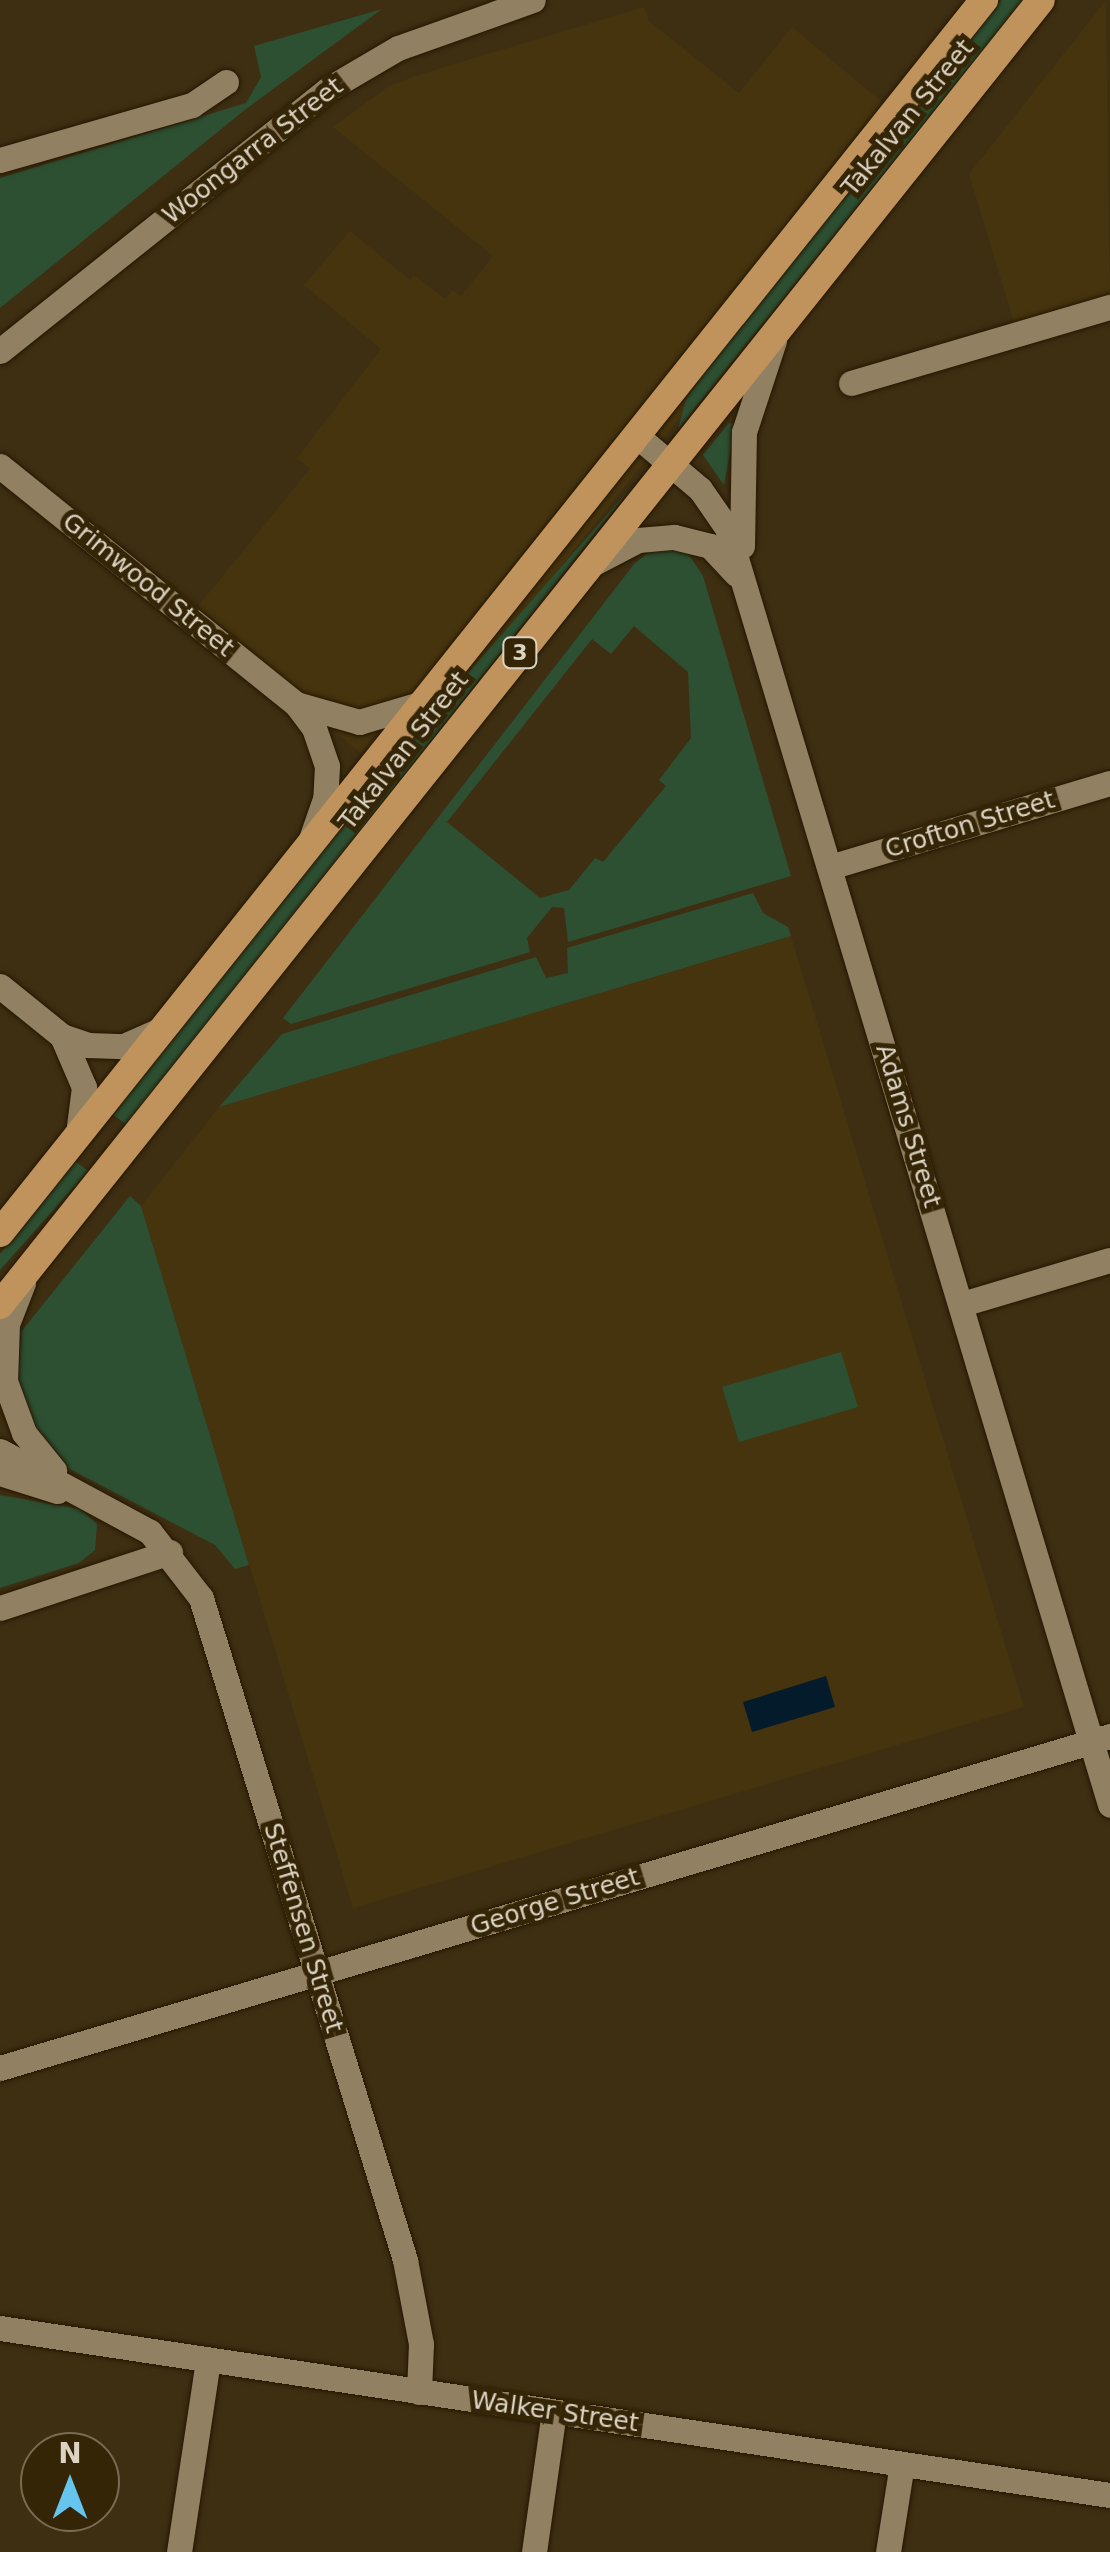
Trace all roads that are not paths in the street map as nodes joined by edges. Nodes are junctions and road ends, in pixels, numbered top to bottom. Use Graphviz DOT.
graph roads {
  1 [pos="533,0"];
  2 [pos="984,0"];
  3 [pos="1041,0"];
  4 [pos="226,82"];
  5 [pos="0,160"];
  6 [pos="1110,306"];
  7 [pos="778,329"];
  8 [pos="0,351"];
  9 [pos="851,384"];
  10 [pos="637,436"];
  11 [pos="672,464"];
  12 [pos="0,466"];
  13 [pos="587,568"];
  14 [pos="745,586"];
  15 [pos="296,704"];
  16 [pos="423,704"];
  17 [pos="1110,784"];
  18 [pos="309,846"];
  19 [pos="830,867"];
  20 [pos="0,986"];
  21 [pos="164,1027"];
  22 [pos="62,1036"];
  23 [pos="78,1134"];
  24 [pos="0,1233"];
  25 [pos="1110,1260"];
  26 [pos="32,1266"];
  27 [pos="962,1304"];
  28 [pos="0,1305"];
  29 [pos="0,1450"];
  30 [pos="0,1473"];
  31 [pos="0,1486"];
  32 [pos="68,1489"];
  33 [pos="170,1552"];
  34 [pos="0,1608"];
  35 [pos="1101,1739"];
  36 [pos="1110,1805"];
  37 [pos="316,1974"];
  38 [pos="0,2068"];
  39 [pos="0,2328"];
  40 [pos="208,2360"];
  41 [pos="420,2392"];
  42 [pos="554,2412"];
  43 [pos="902,2464"];
  44 [pos="1110,2495"];
  45 [pos="179,2552"];
  46 [pos="534,2552"];
  47 [pos="888,2552"];
  1 -- 8 [label="street, Woongarra Street"];
  2 -- 10 [label="highway, Takalvan Street / 3"];
  3 -- 7 [label="highway, Takalvan Street / 3"];
  4 -- 5 [label="street"];
  6 -- 9 [label="street"];
  7 -- 11 [label="highway, Takalvan Street / 3"];
  7 -- 14 [label="street"];
  10 -- 11 [label="street, Adams Street"];
  10 -- 16 [label="highway, Takalvan Street / 3"];
  11 -- 13 [label="highway, Takalvan Street / 3"];
  11 -- 14 [label="street, Adams Street"];
  12 -- 15 [label="street, Grimwood Street"];
  13 -- 14 [label="street"];
  13 -- 26 [label="highway, Takalvan Street / 3"];
  14 -- 19 [label="street, Adams Street"];
  15 -- 16 [label="street, Grimwood Street"];
  15 -- 18 [label="street, Grimwood Street"];
  16 -- 18 [label="highway, Takalvan Street / 3"];
  17 -- 19 [label="street, Crofton Street"];
  18 -- 21 [label="highway, Takalvan Street / 3"];
  19 -- 27 [label="street, Adams Street"];
  20 -- 22 [label="street"];
  21 -- 22 [label="street"];
  21 -- 23 [label="highway, Takalvan Street / 3"];
  22 -- 23 [label="street"];
  23 -- 24 [label="highway, Takalvan Street / 3"];
  25 -- 27 [label="street"];
  26 -- 28 [label="highway, Takalvan Street / 3"];
  26 -- 32 [label="street"];
  27 -- 35 [label="street, Adams Street"];
  29 -- 32 [label="street, Steffensen Street"];
  30 -- 32 [label="street, Steffensen Street"];
  31 -- 32 [label="street"];
  32 -- 33 [label="street, Steffensen Street"];
  33 -- 34 [label="street"];
  33 -- 37 [label="street, Steffensen Street"];
  35 -- 36 [label="street, Adams Street"];
  35 -- 37 [label="street, George Street"];
  37 -- 38 [label="street, George Street"];
  37 -- 41 [label="street, Steffensen Street"];
  39 -- 40 [label="street, Walker Street"];
  40 -- 41 [label="street, Walker Street"];
  40 -- 45 [label="street"];
  41 -- 42 [label="street, Walker Street"];
  42 -- 43 [label="street, Walker Street"];
  42 -- 46 [label="street"];
  43 -- 44 [label="street, Walker Street"];
  43 -- 47 [label="street"];
}
